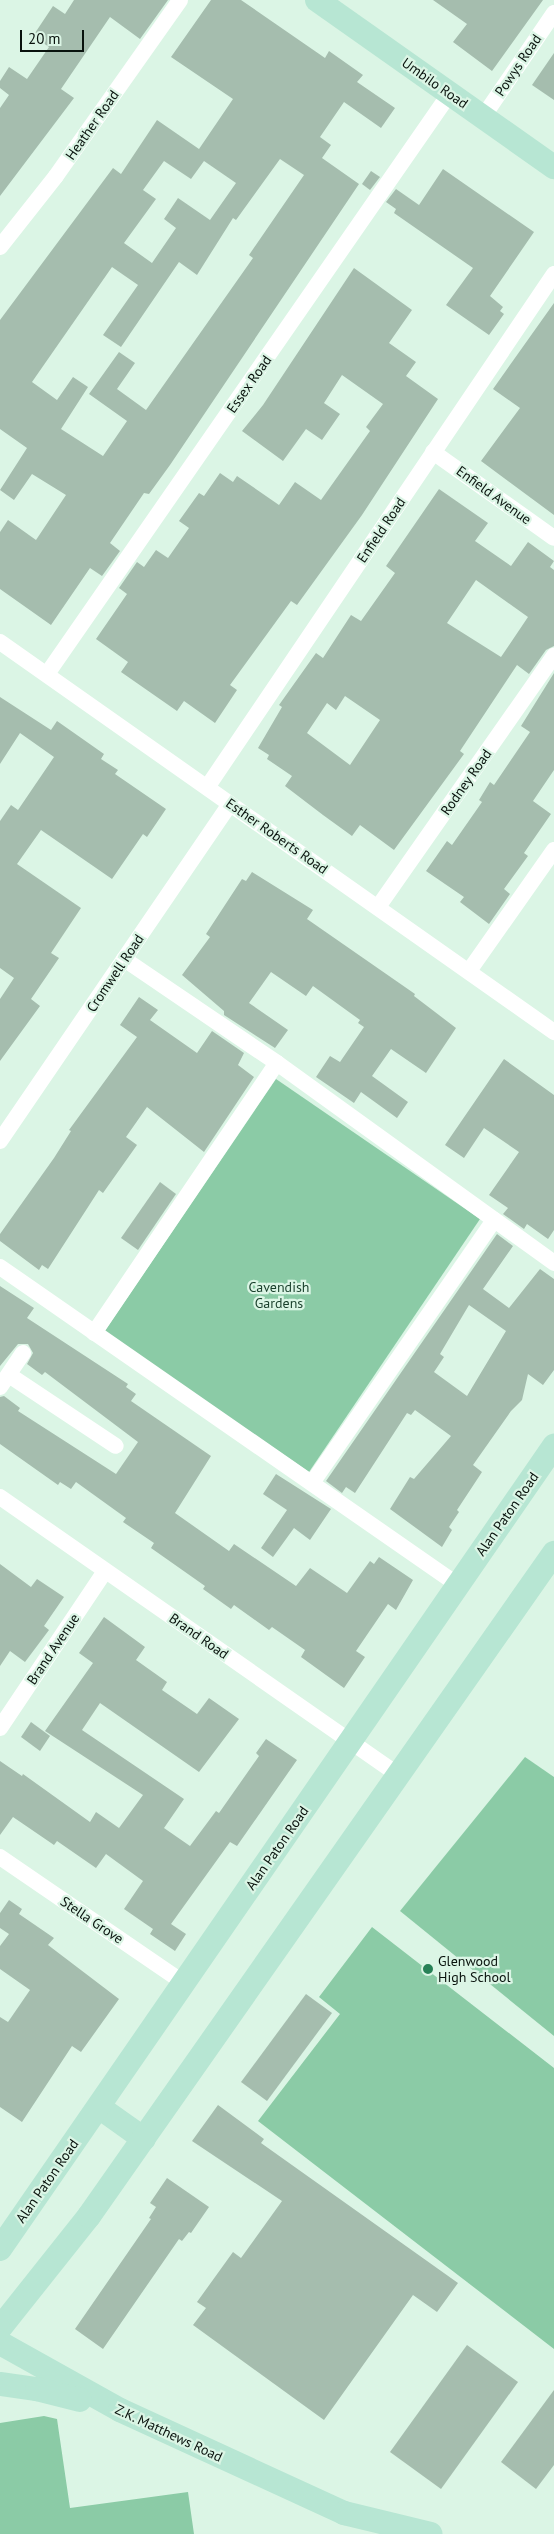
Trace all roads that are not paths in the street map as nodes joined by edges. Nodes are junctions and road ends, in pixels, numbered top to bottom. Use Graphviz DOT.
graph roads {
  1 [pos="180,0"];
  2 [pos="317,0"];
  3 [pos="554,13"];
  4 [pos="450,93"];
  5 [pos="483,117"];
  6 [pos="554,167"];
  7 [pos="0,247"];
  8 [pos="554,274"];
  9 [pos="433,452"];
  10 [pos="554,538"];
  11 [pos="0,642"];
  12 [pos="554,656"];
  13 [pos="47,674"];
  14 [pos="208,786"];
  15 [pos="230,804"];
  16 [pos="554,850"];
  17 [pos="378,907"];
  18 [pos="124,959"];
  19 [pos="469,972"];
  20 [pos="554,1032"];
  21 [pos="277,1063"];
  22 [pos="0,1141"];
  23 [pos="494,1220"];
  24 [pos="554,1263"];
  25 [pos="0,1267"];
  26 [pos="94,1333"];
  27 [pos="23,1353"];
  28 [pos="4,1381"];
  29 [pos="116,1446"];
  30 [pos="554,1446"];
  31 [pos="312,1483"];
  32 [pos="0,1497"];
  33 [pos="554,1553"];
  34 [pos="105,1571"];
  35 [pos="458,1585"];
  36 [pos="0,1728"];
  37 [pos="350,1742"];
  38 [pos="398,1775"];
  39 [pos="0,1857"];
  40 [pos="184,1983"];
  41 [pos="99,2107"];
  42 [pos="144,2139"];
  43 [pos="0,2249"];
  44 [pos="0,2328"];
  45 [pos="0,2344"];
  46 [pos="0,2384"];
  47 [pos="120,2410"];
  48 [pos="344,2513"];
  49 [pos="370,2534"];
  50 [pos="431,2534"];
  1 -- 7 [label="street, Heather Road"];
  2 -- 4 [label="street, Umbilo Road"];
  3 -- 5 [label="street, Powys Road"];
  4 -- 5 [label="street, Umbilo Road"];
  4 -- 13 [label="street, Essex Road"];
  5 -- 6 [label="street, Umbilo Road"];
  8 -- 9 [label="street, Enfield Road"];
  9 -- 10 [label="street, Enfield Avenue"];
  9 -- 14 [label="street, Enfield Road"];
  11 -- 13 [label="street, Esther Roberts Road"];
  12 -- 17 [label="street, Rodney Road"];
  13 -- 14 [label="street, Esther Roberts Road"];
  14 -- 15 [label="street, Esther Roberts Road"];
  15 -- 17 [label="street, Esther Roberts Road"];
  15 -- 18 [label="street, Cromwell Road"];
  16 -- 19 [label="street"];
  17 -- 19 [label="street, Esther Roberts Road"];
  18 -- 21 [label="street"];
  18 -- 22 [label="street, Cromwell Road"];
  19 -- 20 [label="street, Esther Roberts Road"];
  21 -- 23 [label="street"];
  21 -- 26 [label="street"];
  23 -- 24 [label="street"];
  23 -- 31 [label="street"];
  25 -- 26 [label="street"];
  26 -- 31 [label="street"];
  27 -- 28 [label="street"];
  28 -- 29 [label="street"];
  30 -- 35 [label="street, Alan Paton Road"];
  31 -- 35 [label="street"];
  32 -- 34 [label="street, Brand Road"];
  33 -- 38 [label="street"];
  34 -- 36 [label="street, Brand Avenue"];
  34 -- 37 [label="street, Brand Road"];
  35 -- 37 [label="street, Alan Paton Road"];
  37 -- 38 [label="street, Brand Road"];
  37 -- 40 [label="street, Alan Paton Road"];
  38 -- 42 [label="street"];
  39 -- 40 [label="street, Stella Grove"];
  40 -- 41 [label="street, Alan Paton Road"];
  41 -- 42 [label="street"];
  41 -- 43 [label="street, Alan Paton Road"];
  42 -- 44 [label="street"];
  45 -- 47 [label="street, Z.K. Matthews Road"];
  46 -- 47 [label="street"];
  47 -- 48 [label="street, Z.K. Matthews Road"];
  48 -- 49 [label="street, Z.K. Matthews Road"];
  48 -- 50 [label="street, Z.K. Matthews Road"];
}
